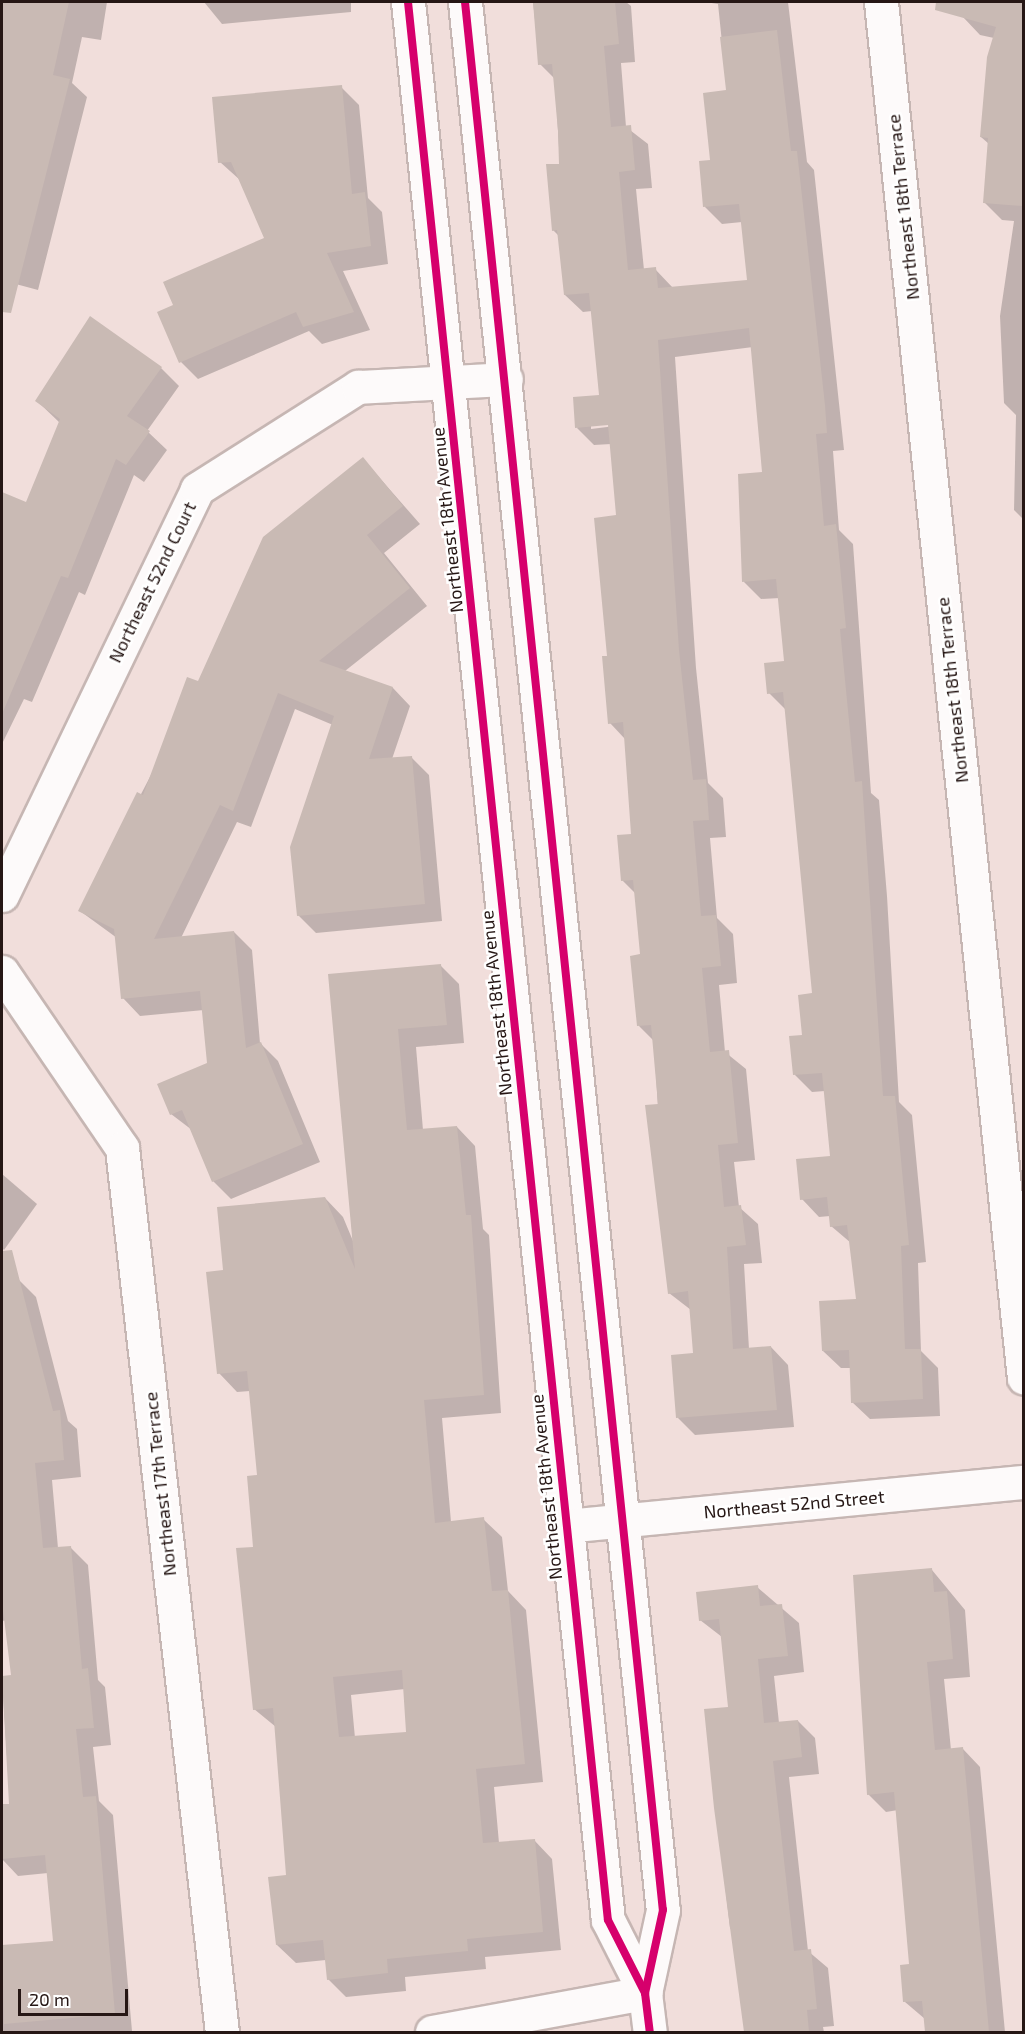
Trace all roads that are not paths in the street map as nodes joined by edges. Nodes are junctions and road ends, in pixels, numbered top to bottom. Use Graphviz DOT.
graph roads {
  1 [pos="408,2"];
  2 [pos="465,2"];
  3 [pos="881,2"];
  4 [pos="506,380"];
  5 [pos="448,384"];
  6 [pos="2,895"];
  7 [pos="2,972"];
  8 [pos="1023,1378"];
  9 [pos="1023,1482"];
  10 [pos="622,1520"];
  11 [pos="565,1526"];
  12 [pos="645,1993"];
  13 [pos="222,2032"];
  14 [pos="432,2032"];
  15 [pos="650,2032"];
  1 -- 5 [label="street, Northeast 18th Avenue"];
  2 -- 4 [label="street, Northeast 18th Avenue"];
  3 -- 8 [label="street, Northeast 18th Terrace"];
  4 -- 5 [label="street, Northeast 52nd Court"];
  4 -- 10 [label="street, Northeast 18th Avenue"];
  5 -- 6 [label="street, Northeast 52nd Court"];
  5 -- 11 [label="street, Northeast 18th Avenue"];
  7 -- 13 [label="street, Northeast 17th Terrace"];
  9 -- 10 [label="street, Northeast 52nd Street"];
  10 -- 11 [label="street, Northeast 52nd Street"];
  10 -- 12 [label="street, Northeast 18th Avenue"];
  11 -- 12 [label="street, Northeast 18th Avenue"];
  12 -- 14 [label="street"];
  12 -- 15 [label="street, Northeast 18th Avenue"];
}
